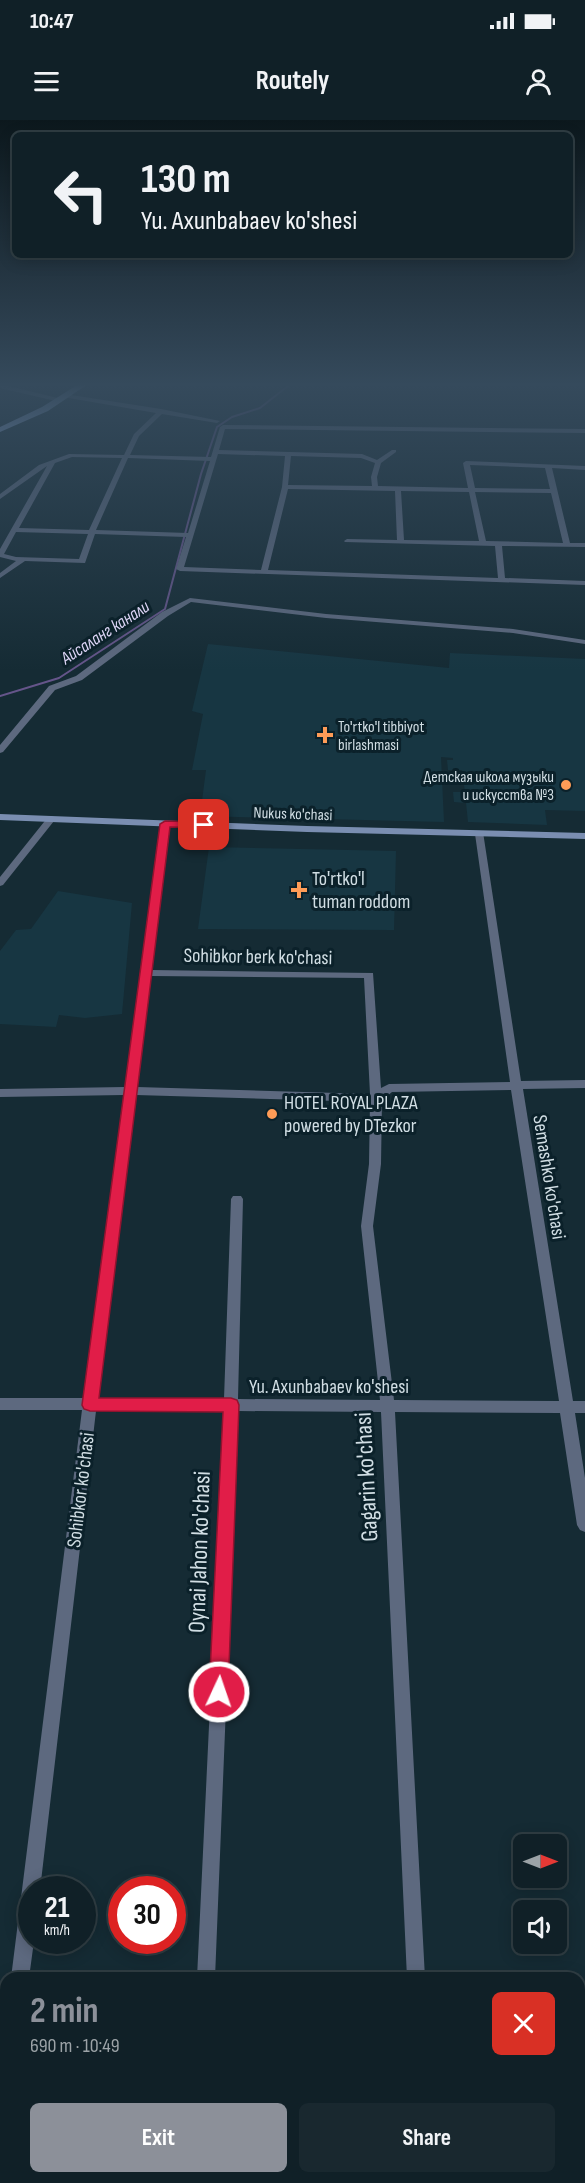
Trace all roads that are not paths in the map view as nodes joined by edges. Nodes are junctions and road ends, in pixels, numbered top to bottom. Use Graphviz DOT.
graph roads {
  1 [pos="25,478"];
  2 [pos="43,478"];
  3 [pos="116,478"];
  4 [pos="207,478"];
  5 [pos="286,478"];
  6 [pos="376,478"];
  7 [pos="468,478"];
  8 [pos="551,478"];
  9 [pos="285,487"];
  10 [pos="375,488"];
  11 [pos="398,489"];
  12 [pos="470,490"];
  13 [pos="554,491"];
  14 [pos="0,497"];
  15 [pos="14,530"];
  16 [pos="92,532"];
  17 [pos="191,535"];
  18 [pos="346,541"];
  19 [pos="401,542"];
  20 [pos="483,542"];
  21 [pos="498,543"];
  22 [pos="567,544"];
  23 [pos="585,545"];
  24 [pos="0,555"];
  25 [pos="24,559"];
  26 [pos="264,572"];
  27 [pos="0,576"];
  28 [pos="501,580"];
  29 [pos="585,583"];
  30 [pos="585,642"];
  31 [pos="0,750"];
  32 [pos="0,817"];
  33 [pos="51,819"];
  34 [pos="165,824"];
  35 [pos="480,834"];
  36 [pos="585,837"];
  37 [pos="0,883"];
  38 [pos="146,973"];
  39 [pos="369,975"];
  40 [pos="516,1084"];
  41 [pos="585,1084"];
  42 [pos="131,1091"];
  43 [pos="0,1093"];
  44 [pos="376,1098"];
  45 [pos="237,1199"];
  46 [pos="0,1404"];
  47 [pos="90,1405"];
  48 [pos="231,1405"];
  49 [pos="388,1406"];
  50 [pos="566,1407"];
  51 [pos="585,1407"];
  52 [pos="585,1526"];
  53 [pos="21,1972"];
  54 [pos="206,1972"];
  55 [pos="416,1972"];
  1 -- 14 [label="street"];
  2 -- 15 [label="street"];
  3 -- 16 [label="street"];
  4 -- 17 [label="street"];
  5 -- 9 [label="street"];
  6 -- 10 [label="street"];
  7 -- 12 [label="street"];
  8 -- 13 [label="street"];
  9 -- 10 [label="street"];
  9 -- 26 [label="street"];
  10 -- 11 [label="street"];
  11 -- 12 [label="street"];
  11 -- 19 [label="street"];
  12 -- 13 [label="street"];
  12 -- 20 [label="street"];
  13 -- 22 [label="street"];
  15 -- 16 [label="street"];
  15 -- 24 [label="street"];
  16 -- 17 [label="street"];
  16 -- 25 [label="street"];
  17 -- 26 [label="street"];
  18 -- 19 [label="street"];
  19 -- 20 [label="street"];
  20 -- 21 [label="street"];
  21 -- 22 [label="street"];
  21 -- 28 [label="street"];
  22 -- 23 [label="street"];
  24 -- 25 [label="street"];
  25 -- 27 [label="street"];
  26 -- 28 [label="street"];
  28 -- 29 [label="street"];
  30 -- 31 [label="street"];
  32 -- 33 [label="main road, Nukus ko'chasi"];
  33 -- 34 [label="main road, Nukus ko'chasi"];
  33 -- 37 [label="street"];
  34 -- 35 [label="main road, Nukus ko'chasi"];
  34 -- 38 [label="street, Sohibkor ko'chasi"];
  35 -- 36 [label="main road, Nukus ko'chasi"];
  35 -- 40 [label="street, Semashko ko'chasi"];
  38 -- 39 [label="street, Sohibkor berk ko'chasi"];
  38 -- 42 [label="street, Sohibkor ko'chasi"];
  39 -- 44 [label="street, Gagarin ko'chasi"];
  40 -- 41 [label="street"];
  40 -- 44 [label="street"];
  40 -- 50 [label="street, Semashko ko'chasi"];
  42 -- 43 [label="street"];
  42 -- 44 [label="street"];
  42 -- 47 [label="street, Sohibkor ko'chasi"];
  44 -- 49 [label="street, Gagarin ko'chasi"];
  45 -- 48 [label="street, Oynai Jahon ko'chasi"];
  46 -- 47 [label="street, Yu. Axunbabaev ko'shesi"];
  47 -- 48 [label="street, Yu. Axunbabaev ko'shesi"];
  47 -- 53 [label="street, Sohibkor ko'chasi"];
  48 -- 49 [label="street, Yu. Axunbabaev ko'shesi"];
  48 -- 54 [label="street, Oynai Jahon ko'chasi"];
  49 -- 50 [label="street, Yu. Axunbabaev ko'shesi"];
  49 -- 55 [label="street, Gagarin ko'chasi"];
  50 -- 51 [label="street, Yu. Axunbabaev ko'shesi"];
  50 -- 52 [label="street, Semashko ko'chasi"];
}
